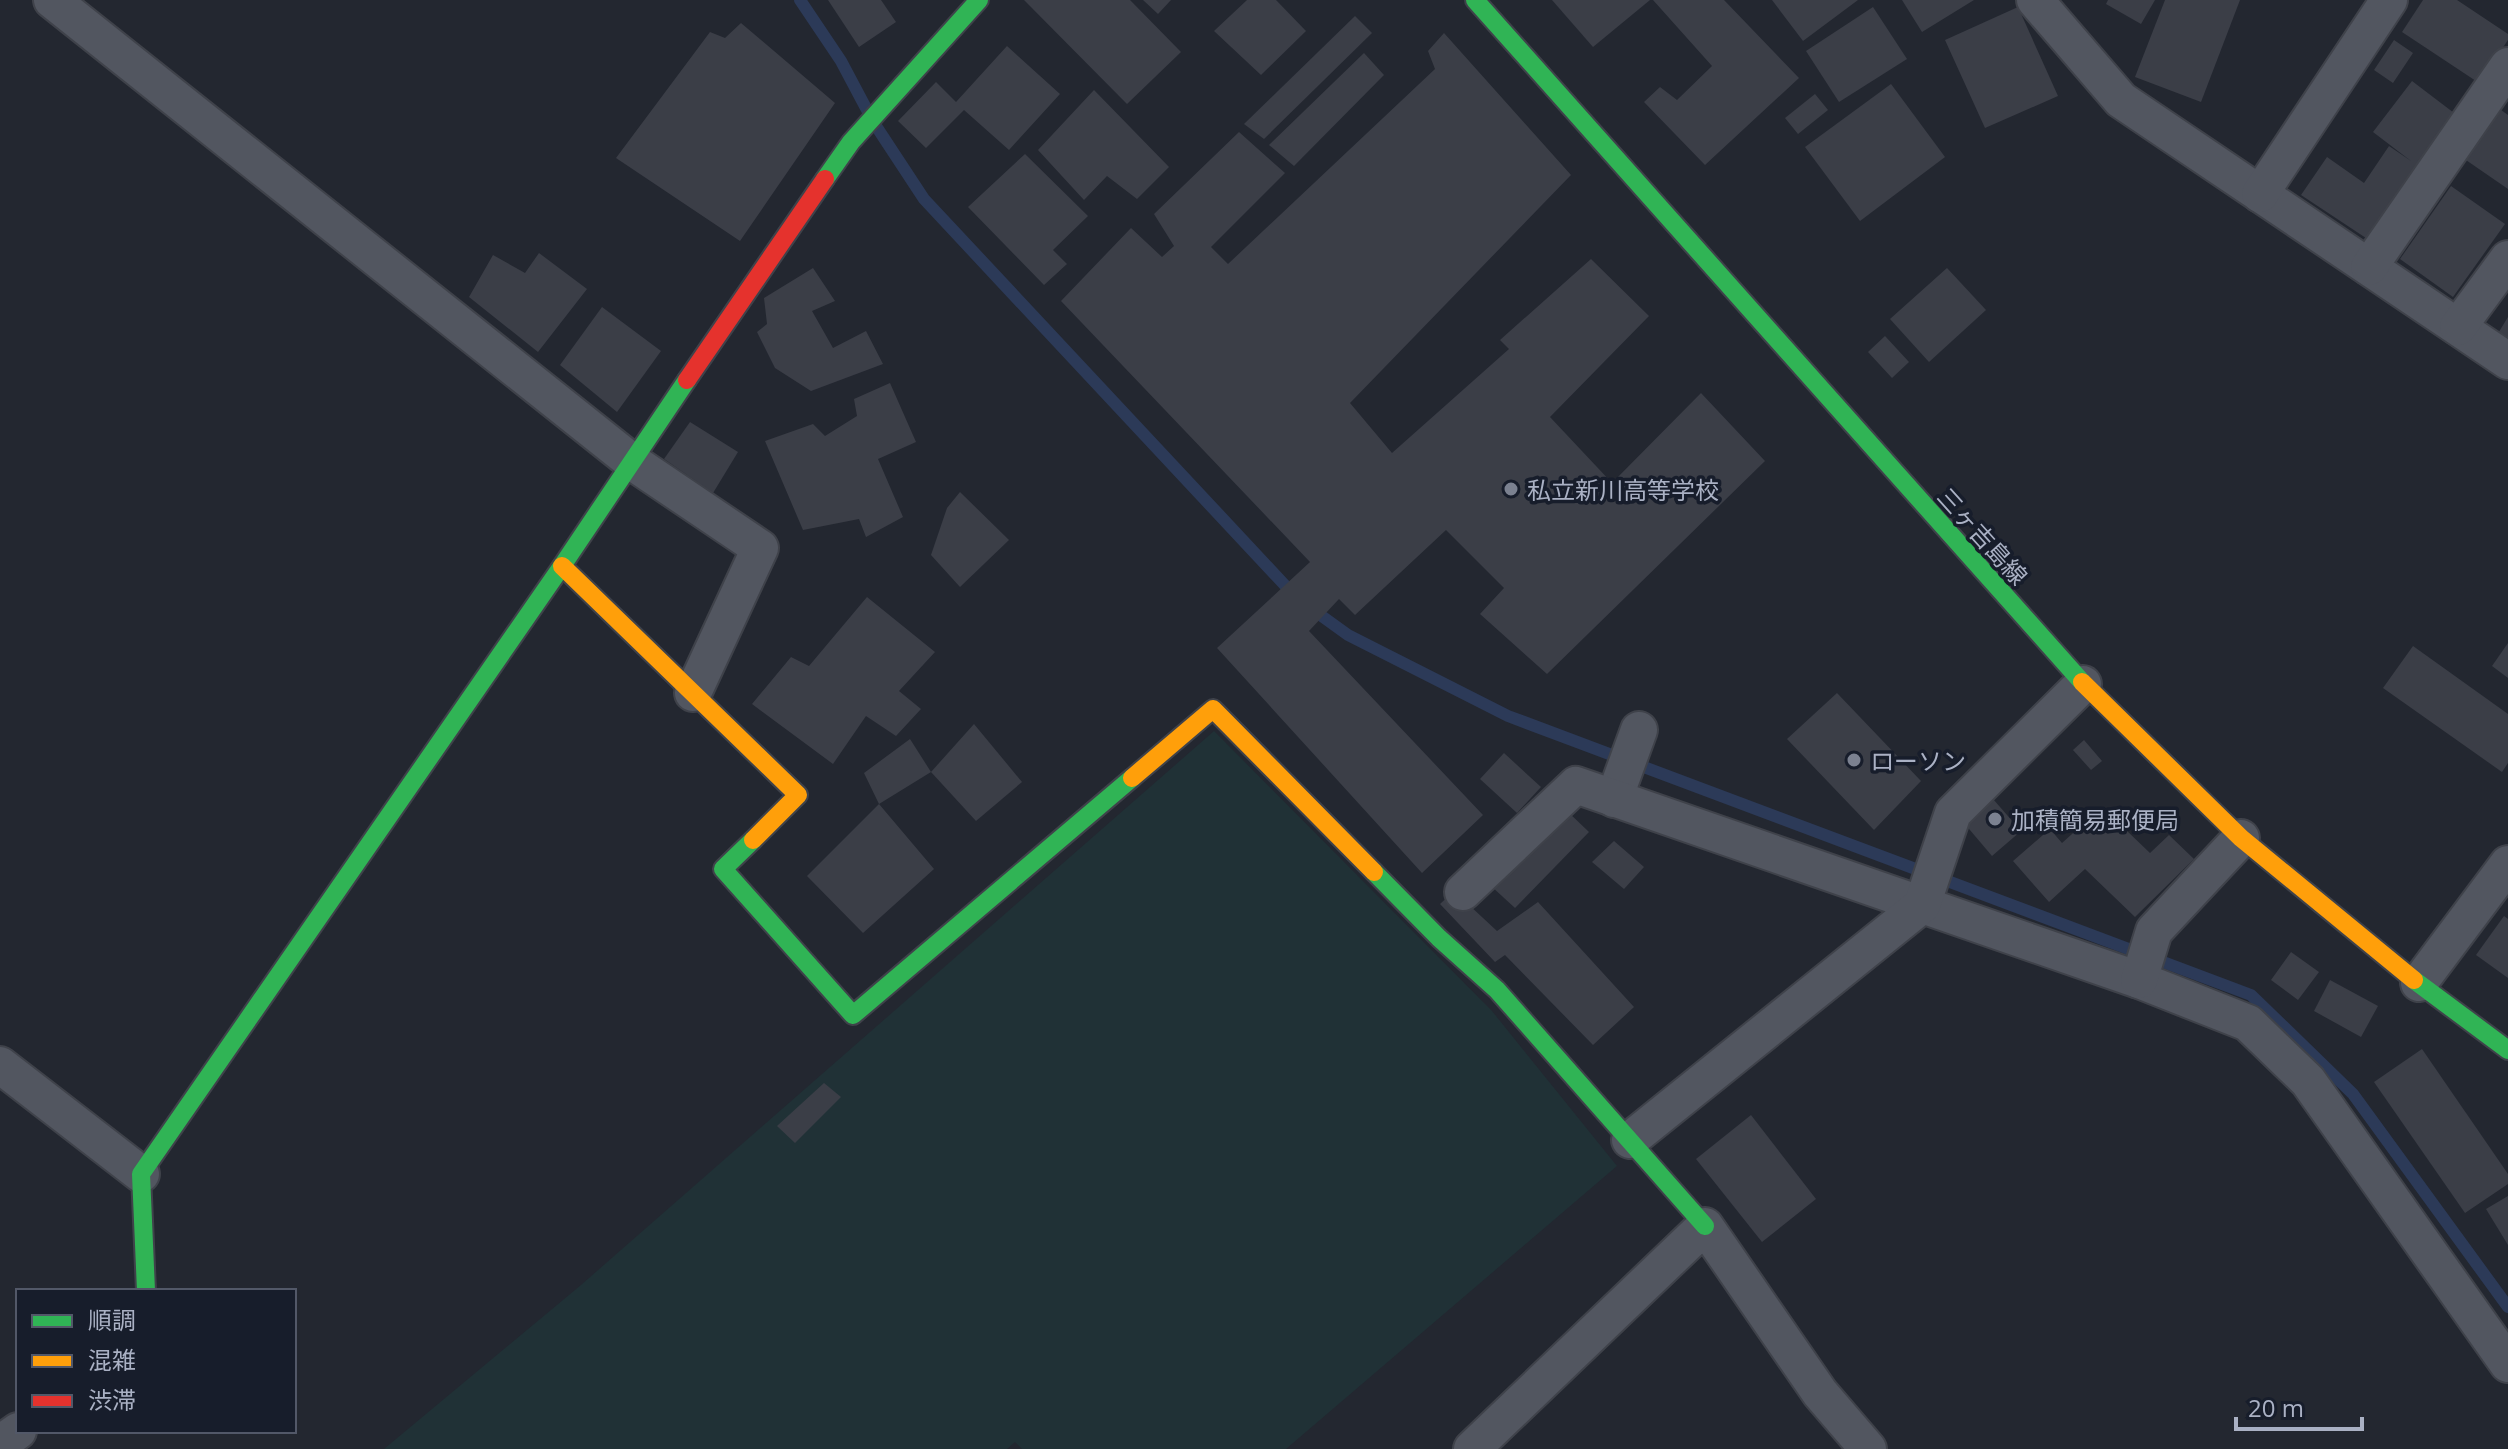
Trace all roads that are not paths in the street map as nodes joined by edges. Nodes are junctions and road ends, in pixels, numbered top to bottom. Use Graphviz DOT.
graph roads {
  1 [pos="52,0"];
  2 [pos="979,0"];
  3 [pos="1475,0"];
  4 [pos="2035,0"];
  5 [pos="2389,0"];
  6 [pos="2508,66"];
  7 [pos="2260,194"];
  8 [pos="2508,259"];
  9 [pos="2369,267"];
  10 [pos="2458,327"];
  11 [pos="2508,361"];
  12 [pos="631,461"];
  13 [pos="562,566"];
  14 [pos="2083,684"];
  15 [pos="693,693"];
  16 [pos="1639,730"];
  17 [pos="1614,799"];
  18 [pos="2241,838"];
  19 [pos="2508,864"];
  20 [pos="1463,892"];
  21 [pos="1922,905"];
  22 [pos="2139,980"];
  23 [pos="2419,983"];
  24 [pos="2508,1050"];
  25 [pos="0,1065"];
  26 [pos="1630,1140"];
  27 [pos="141,1174"];
  28 [pos="1705,1226"];
  29 [pos="146,1289"];
  30 [pos="2508,1364"];
  31 [pos="1472,1449"];
  32 [pos="1868,1449"];
  1 -- 12 [label="street"];
  2 -- 12 [label="street"];
  3 -- 14 [label="street, 三ヶ吉島線"];
  4 -- 7 [label="street"];
  5 -- 7 [label="street"];
  6 -- 9 [label="street"];
  7 -- 9 [label="street"];
  8 -- 10 [label="street"];
  9 -- 10 [label="street"];
  10 -- 11 [label="street"];
  12 -- 13 [label="street"];
  12 -- 15 [label="street"];
  13 -- 15 [label="street"];
  13 -- 27 [label="street"];
  14 -- 18 [label="street, 三ヶ吉島線"];
  14 -- 21 [label="street"];
  15 -- 26 [label="street"];
  16 -- 17 [label="street"];
  17 -- 20 [label="street"];
  17 -- 21 [label="street"];
  18 -- 22 [label="street"];
  18 -- 23 [label="street, 三ヶ吉島線"];
  19 -- 23 [label="street"];
  21 -- 22 [label="street"];
  21 -- 26 [label="street"];
  22 -- 30 [label="street"];
  23 -- 24 [label="street, 三ヶ吉島線"];
  25 -- 27 [label="street"];
  26 -- 28 [label="street"];
  27 -- 29 [label="street"];
  28 -- 31 [label="street"];
  28 -- 32 [label="street"];
}
